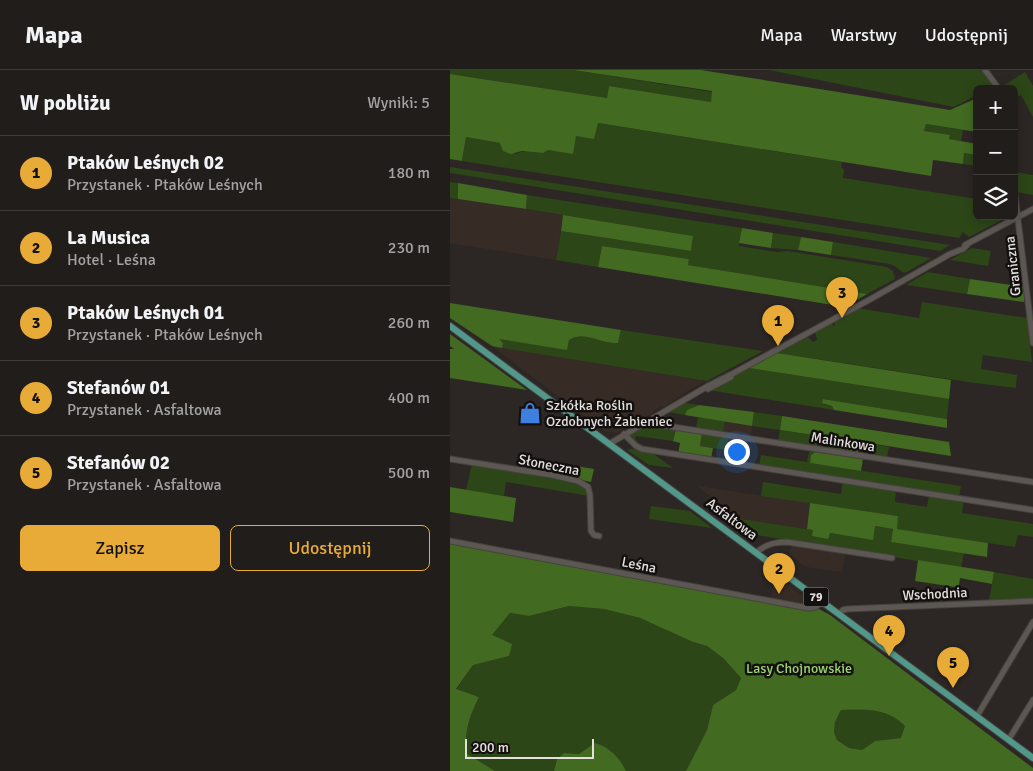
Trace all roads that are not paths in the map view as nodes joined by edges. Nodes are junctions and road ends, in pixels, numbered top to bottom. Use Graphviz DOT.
graph roads {
  1 [pos="984,70"];
  2 [pos="996,85"];
  3 [pos="1033,209"];
  4 [pos="1018,217"];
  5 [pos="1013,220"];
  6 [pos="450,326"];
  7 [pos="1033,343"];
  8 [pos="650,420"];
  9 [pos="624,434"];
  10 [pos="609,444"];
  11 [pos="450,459"];
  12 [pos="1033,482"];
  13 [pos="1033,510"];
  14 [pos="600,536"];
  15 [pos="450,541"];
  16 [pos="756,553"];
  17 [pos="892,558"];
  18 [pos="1033,600"];
  19 [pos="822,601"];
  20 [pos="839,614"];
  21 [pos="1033,622"];
  22 [pos="1033,700"];
  23 [pos="977,716"];
  24 [pos="1009,739"];
  25 [pos="1033,757"];
  1 -- 2 [label="street"];
  3 -- 4 [label="street"];
  4 -- 7 [label="street, Graniczna"];
  5 -- 8 [label="street"];
  6 -- 10 [label="main road, Asfaltowa / 79"];
  8 -- 9 [label="street"];
  8 -- 12 [label="street, Malinkowa"];
  9 -- 10 [label="street"];
  9 -- 13 [label="street"];
  10 -- 16 [label="main road, Asfaltowa / 79"];
  11 -- 14 [label="street, Słoneczna"];
  15 -- 19 [label="street, Leśna"];
  16 -- 17 [label="street"];
  16 -- 19 [label="main road, Asfaltowa / 79"];
  18 -- 20 [label="street, Wschodnia"];
  19 -- 20 [label="main road, Asfaltowa / 79"];
  20 -- 23 [label="main road, Asfaltowa / 79"];
  21 -- 23 [label="street"];
  22 -- 24 [label="street"];
  23 -- 24 [label="main road, Asfaltowa / 79"];
  24 -- 25 [label="main road, Asfaltowa / 79"];
}
